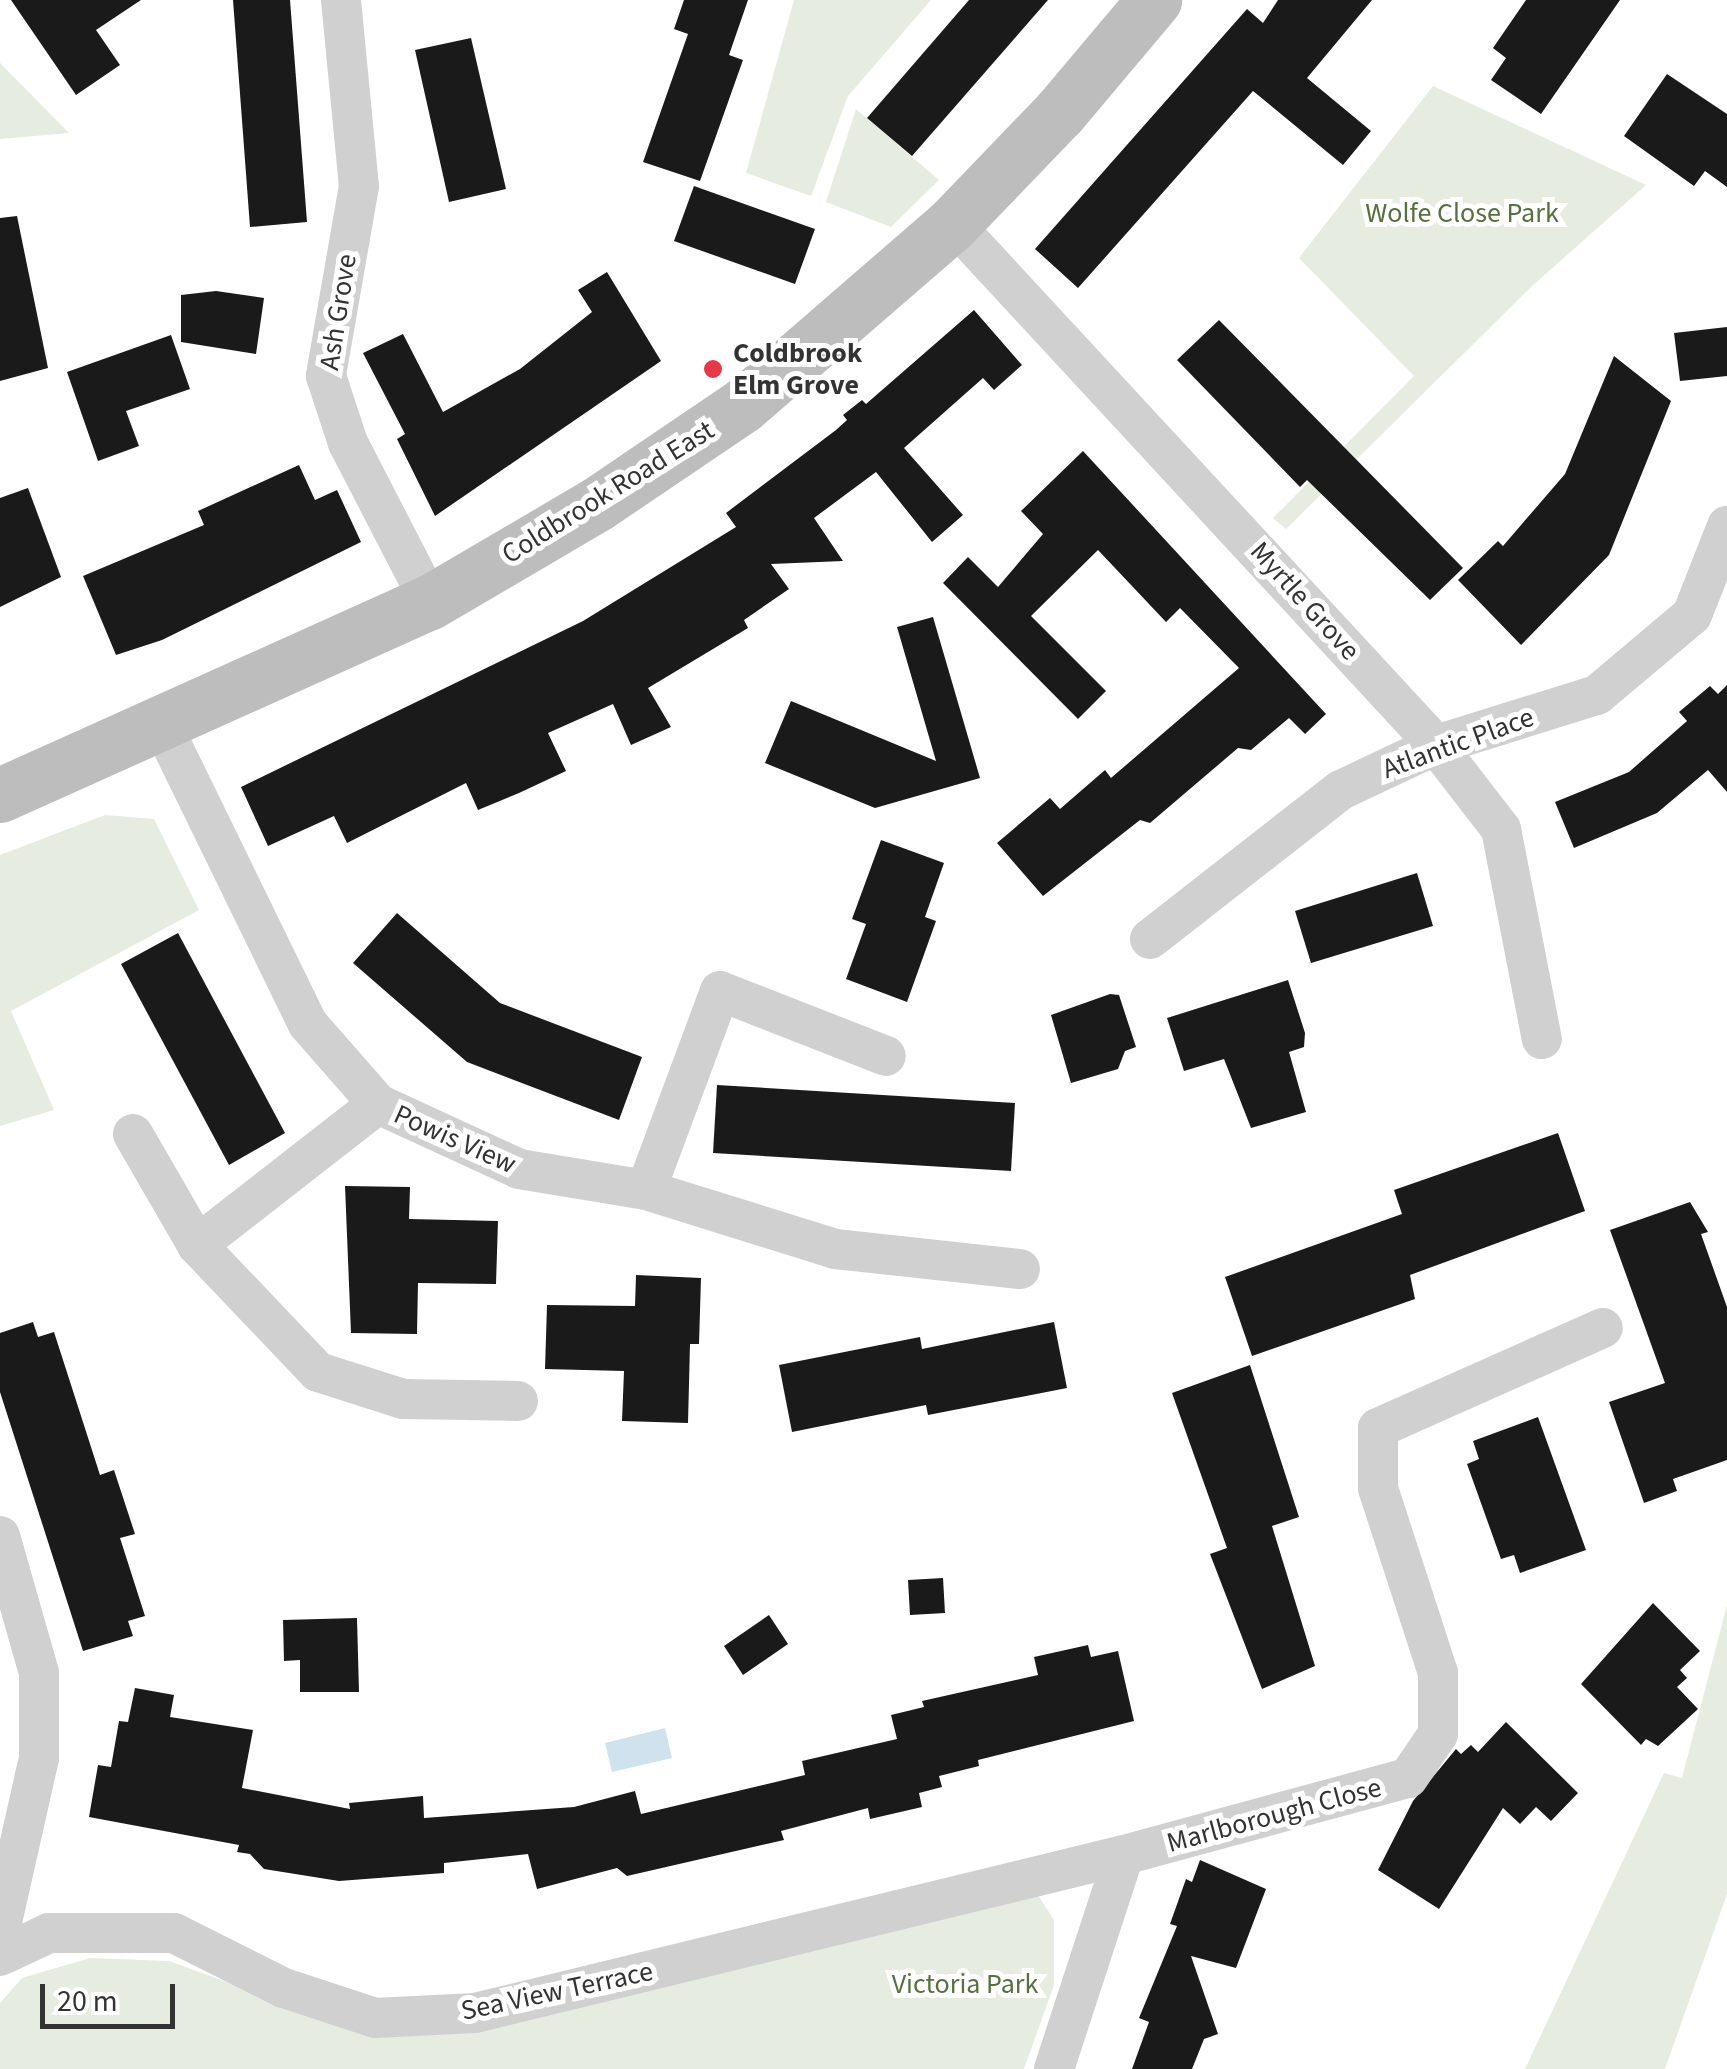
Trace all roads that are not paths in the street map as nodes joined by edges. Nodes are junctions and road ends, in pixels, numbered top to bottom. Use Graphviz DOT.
graph roads {
  1 [pos="342,0"];
  2 [pos="1154,0"];
  3 [pos="953,223"];
  4 [pos="1727,526"];
  5 [pos="430,602"];
  6 [pos="162,725"];
  7 [pos="1436,745"];
  8 [pos="0,794"];
  9 [pos="1150,939"];
  10 [pos="1542,1039"];
  11 [pos="886,1056"];
  12 [pos="378,1104"];
  13 [pos="132,1134"];
  14 [pos="646,1190"];
  15 [pos="198,1245"];
  16 [pos="1020,1270"];
  17 [pos="1603,1328"];
  18 [pos="518,1401"];
  19 [pos="0,1536"];
  20 [pos="1124,1856"];
  21 [pos="0,1931"];
  22 [pos="0,1956"];
  23 [pos="1054,2069"];
  1 -- 5 [label="street, Ash Grove"];
  2 -- 3 [label="street, Coldbrook Road East"];
  3 -- 5 [label="street, Coldbrook Road East"];
  3 -- 7 [label="street, Myrtle Grove"];
  4 -- 7 [label="street, Atlantic Place"];
  5 -- 6 [label="street, Coldbrook Road East"];
  6 -- 8 [label="street, Coldbrook Road East"];
  6 -- 12 [label="street, Powis View"];
  7 -- 9 [label="street, Atlantic Place"];
  7 -- 10 [label="street, Myrtle Grove"];
  11 -- 14 [label="street"];
  12 -- 14 [label="street, Powis View"];
  12 -- 15 [label="street"];
  13 -- 15 [label="street"];
  14 -- 16 [label="street, Powis View"];
  15 -- 18 [label="street"];
  17 -- 20 [label="street, Marlborough Close"];
  19 -- 21 [label="street"];
  20 -- 22 [label="street, Sea View Terrace"];
  20 -- 23 [label="street"];
}
